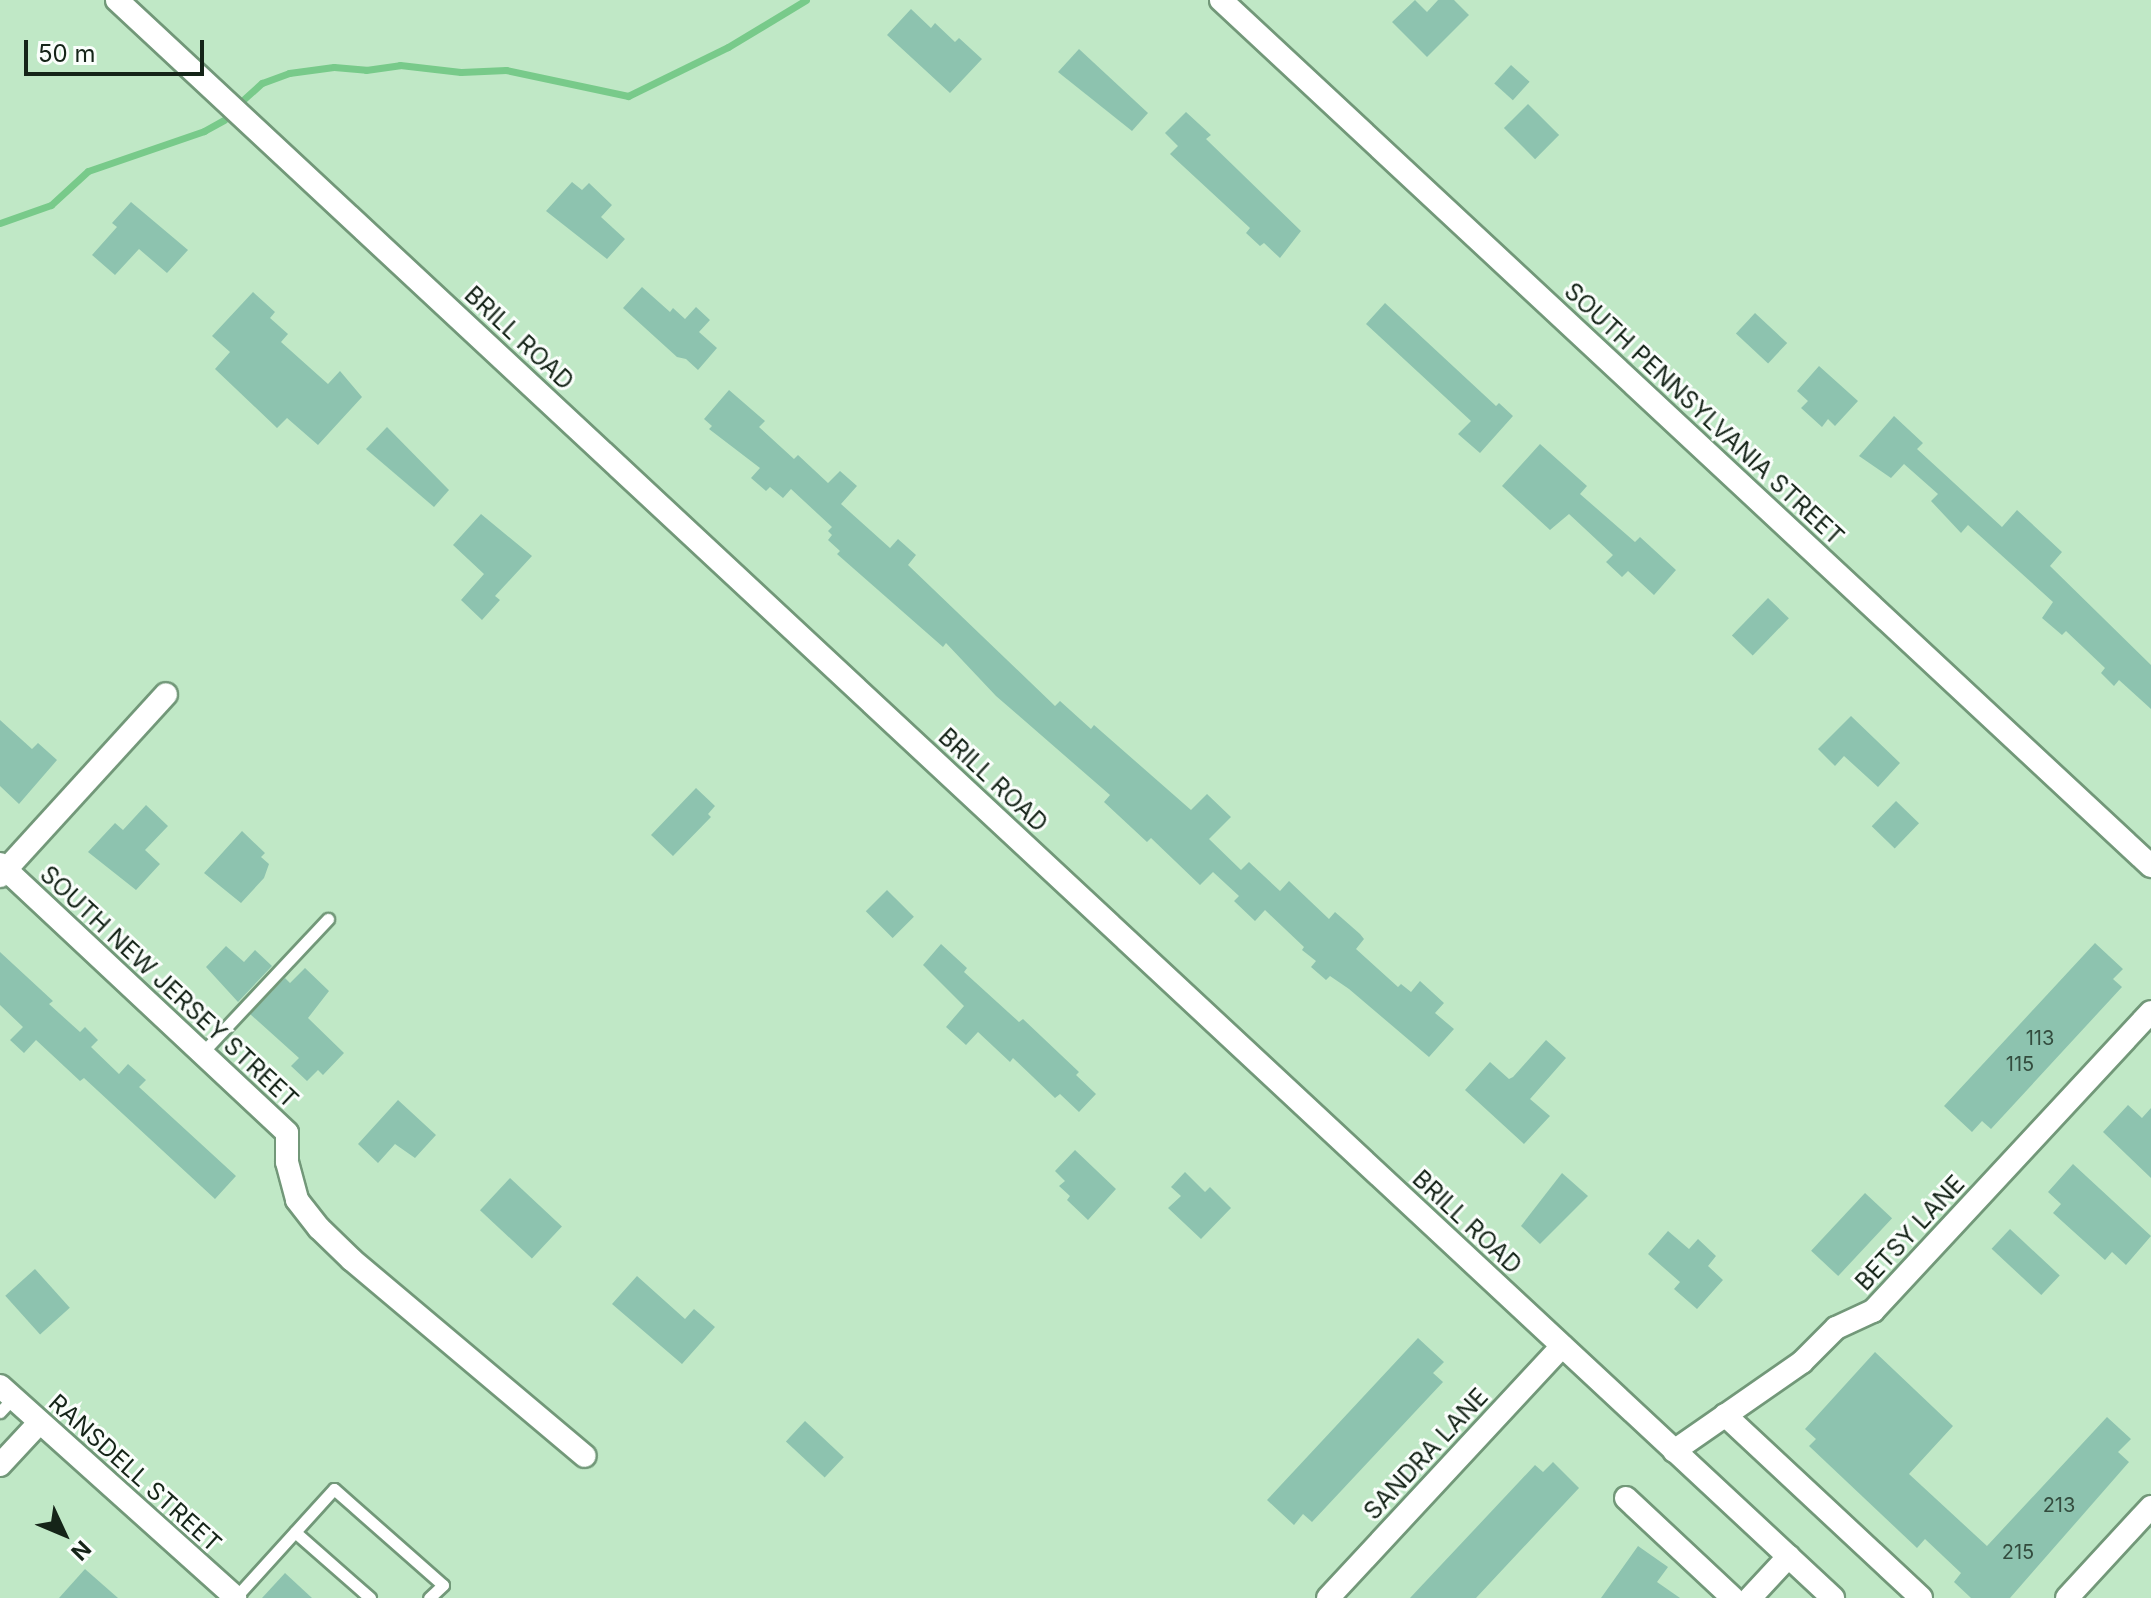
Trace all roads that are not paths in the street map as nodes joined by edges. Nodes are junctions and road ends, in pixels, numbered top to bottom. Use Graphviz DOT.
graph roads {
  1 [pos="117,0"];
  2 [pos="1221,0"];
  3 [pos="166,694"];
  4 [pos="2151,866"];
  5 [pos="2,870"];
  6 [pos="328,919"];
  7 [pos="2151,1012"];
  8 [pos="202,1053"];
  9 [pos="1562,1346"];
  10 [pos="4,1399"];
  11 [pos="1725,1415"];
  12 [pos="39,1423"];
  13 [pos="1674,1451"];
  14 [pos="585,1456"];
  15 [pos="0,1465"];
  16 [pos="1626,1498"];
  17 [pos="2151,1507"];
  18 [pos="295,1532"];
  19 [pos="1789,1556"];
  20 [pos="235,1598"];
  21 [pos="370,1598"];
  22 [pos="429,1598"];
  23 [pos="1328,1598"];
  24 [pos="1733,1598"];
  25 [pos="1750,1598"];
  26 [pos="1833,1598"];
  27 [pos="1921,1598"];
  28 [pos="2067,1598"];
  1 -- 9 [label="street, BRILL ROAD"];
  2 -- 4 [label="street, SOUTH PENNSYLVANIA STREET"];
  3 -- 5 [label="street"];
  5 -- 8 [label="street, SOUTH NEW JERSEY STREET"];
  6 -- 8 [label="lane"];
  7 -- 11 [label="street, BETSY LANE"];
  8 -- 14 [label="street, SOUTH NEW JERSEY STREET"];
  9 -- 13 [label="street, BRILL ROAD"];
  9 -- 23 [label="street, SANDRA LANE"];
  10 -- 12 [label="street, RANSDELL STREET"];
  11 -- 13 [label="street, BETSY LANE"];
  11 -- 27 [label="street"];
  12 -- 15 [label="street"];
  12 -- 20 [label="street, RANSDELL STREET"];
  13 -- 19 [label="street, BRILL ROAD"];
  16 -- 24 [label="street"];
  17 -- 28 [label="street"];
  18 -- 20 [label="lane"];
  18 -- 21 [label="lane"];
  18 -- 22 [label="lane"];
  19 -- 25 [label="street"];
  19 -- 26 [label="street, BRILL ROAD"];
}
